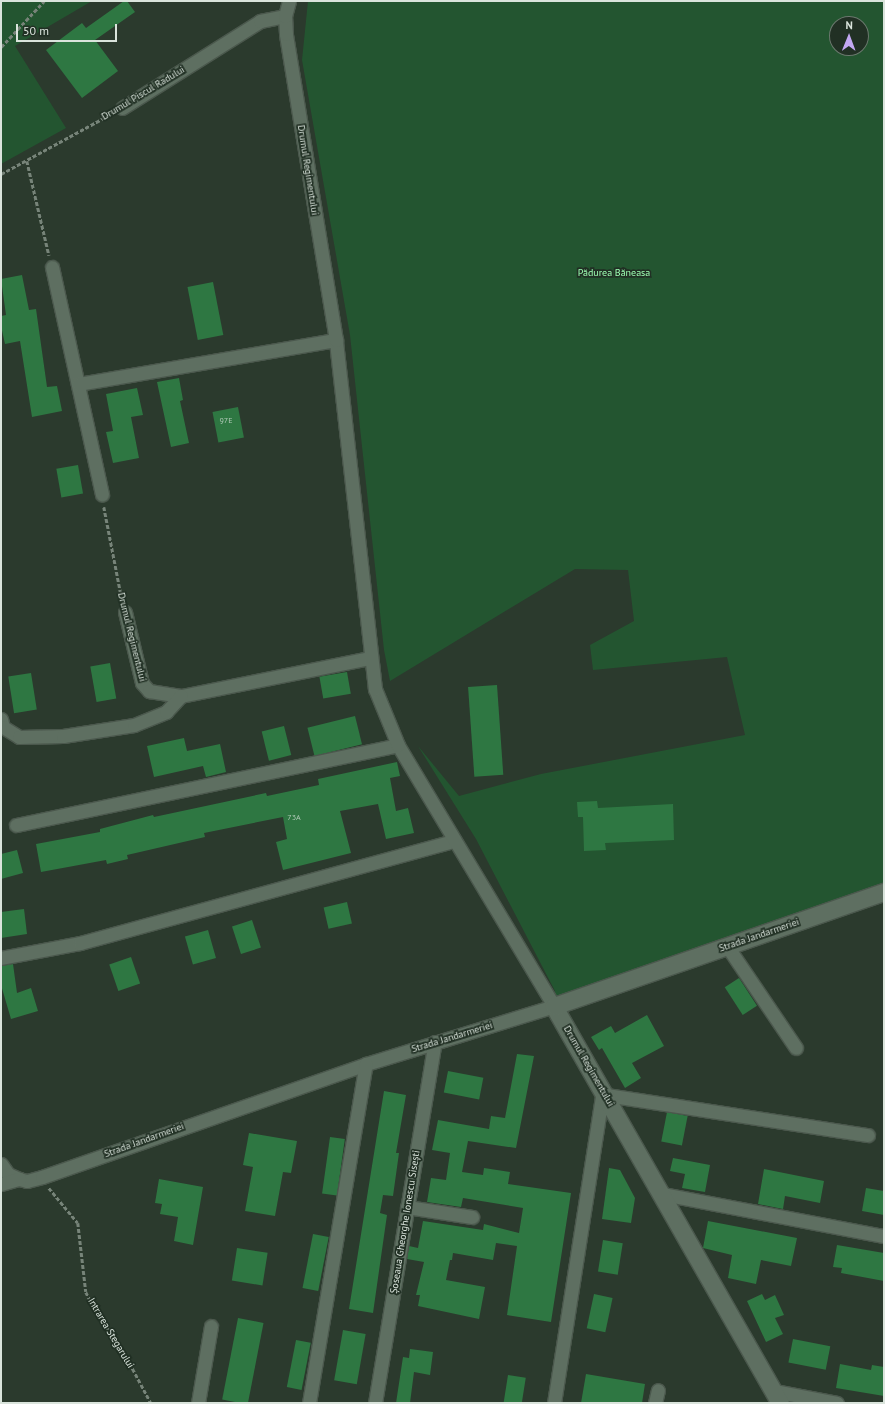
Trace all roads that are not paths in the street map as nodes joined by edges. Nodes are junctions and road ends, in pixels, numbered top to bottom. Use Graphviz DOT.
graph roads {
  1 [pos="289,1"];
  2 [pos="285,16"];
  3 [pos="122,108"];
  4 [pos="52,267"];
  5 [pos="336,340"];
  6 [pos="78,384"];
  7 [pos="102,495"];
  8 [pos="125,612"];
  9 [pos="370,658"];
  10 [pos="181,696"];
  11 [pos="1,719"];
  12 [pos="398,745"];
  13 [pos="16,825"];
  14 [pos="454,842"];
  15 [pos="884,892"];
  16 [pos="727,946"];
  17 [pos="1,958"];
  18 [pos="554,1006"];
  19 [pos="435,1042"];
  20 [pos="796,1048"];
  21 [pos="366,1064"];
  22 [pos="604,1093"];
  23 [pos="868,1136"];
  24 [pos="1,1164"];
  25 [pos="19,1179"];
  26 [pos="1,1184"];
  27 [pos="663,1194"];
  28 [pos="407,1207"];
  29 [pos="472,1217"];
  30 [pos="884,1236"];
  31 [pos="211,1326"];
  32 [pos="658,1390"];
  33 [pos="777,1397"];
  34 [pos="198,1403"];
  35 [pos="309,1403"];
  36 [pos="375,1403"];
  37 [pos="554,1403"];
  38 [pos="655,1403"];
  39 [pos="837,1403"];
  1 -- 2 [label="street, Drumul Regimentului"];
  2 -- 3 [label="street, Drumul Piscul Radului"];
  2 -- 5 [label="street, Drumul Regimentului"];
  4 -- 6 [label="street"];
  5 -- 6 [label="street"];
  5 -- 9 [label="street, Drumul Regimentului"];
  6 -- 7 [label="street"];
  8 -- 10 [label="street, Drumul Regimentului"];
  9 -- 10 [label="street, Drumul Regimentului"];
  9 -- 12 [label="street, Drumul Regimentului"];
  10 -- 11 [label="street"];
  12 -- 13 [label="street"];
  12 -- 14 [label="street, Drumul Regimentului"];
  14 -- 17 [label="street"];
  14 -- 18 [label="street, Drumul Regimentului"];
  15 -- 16 [label="street, Strada Jandarmeriei"];
  16 -- 18 [label="street, Strada Jandarmeriei"];
  16 -- 20 [label="street"];
  18 -- 19 [label="street, Strada Jandarmeriei"];
  18 -- 22 [label="street, Drumul Regimentului"];
  19 -- 21 [label="street, Strada Jandarmeriei"];
  19 -- 28 [label="street, Șoseaua Gheorghe Ionescu Sisești"];
  21 -- 25 [label="street, Strada Jandarmeriei"];
  21 -- 35 [label="street"];
  22 -- 23 [label="street"];
  22 -- 27 [label="street, Drumul Regimentului"];
  22 -- 37 [label="street"];
  24 -- 25 [label="street"];
  25 -- 26 [label="street, Strada Jandarmeriei"];
  27 -- 30 [label="street"];
  27 -- 33 [label="street, Drumul Regimentului"];
  28 -- 29 [label="street"];
  28 -- 36 [label="street, Șoseaua Gheorghe Ionescu Sisești"];
  31 -- 34 [label="street"];
  32 -- 38 [label="street"];
  33 -- 39 [label="street, Drumul Regimentului"];
}
